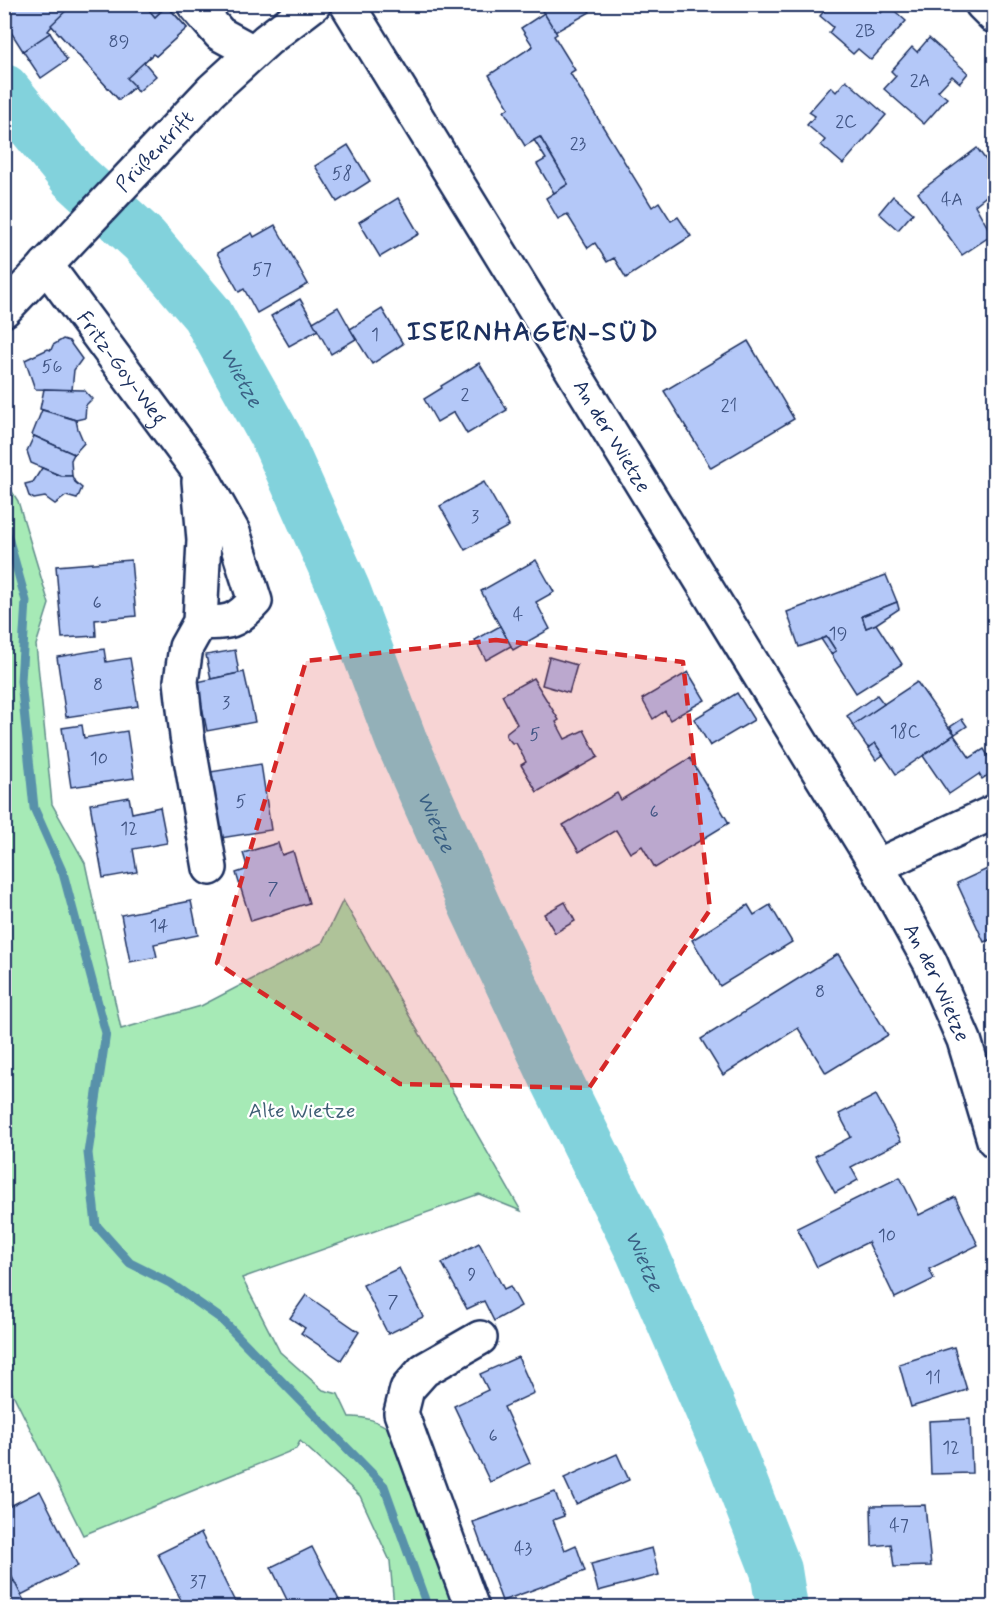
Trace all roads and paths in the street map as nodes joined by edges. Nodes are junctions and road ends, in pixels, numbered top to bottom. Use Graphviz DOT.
graph roads {
  1 [pos="194,4"];
  2 [pos="314,4"];
  3 [pos="347,4"];
  4 [pos="982,4"];
  5 [pos="994,16"];
  6 [pos="253,52"];
  7 [pos="46,265"];
  8 [pos="4,310"];
  9 [pos="198,470"];
  10 [pos="200,622"];
  11 [pos="994,812"];
  12 [pos="876,866"];
  13 [pos="210,868"];
  14 [pos="994,1140"];
  15 [pos="480,1338"];
  16 [pos="472,1608"];
  1 -- 6 [label="street"];
  2 -- 6 [label="street, Prüßentrift"];
  3 -- 12 [label="street, An der Wietze"];
  4 -- 5 [label="street"];
  6 -- 7 [label="street, Prüßentrift"];
  7 -- 8 [label="street, Prüßentrift"];
  7 -- 9 [label="street, Fritz-Goy-Weg"];
  9 -- 10 [label="street"];
  9 -- 10 [label="street, Fritz-Goy-Weg"];
  10 -- 13 [label="street"];
  11 -- 12 [label="street"];
  12 -- 14 [label="street, An der Wietze"];
  15 -- 16 [label="street"];
}
